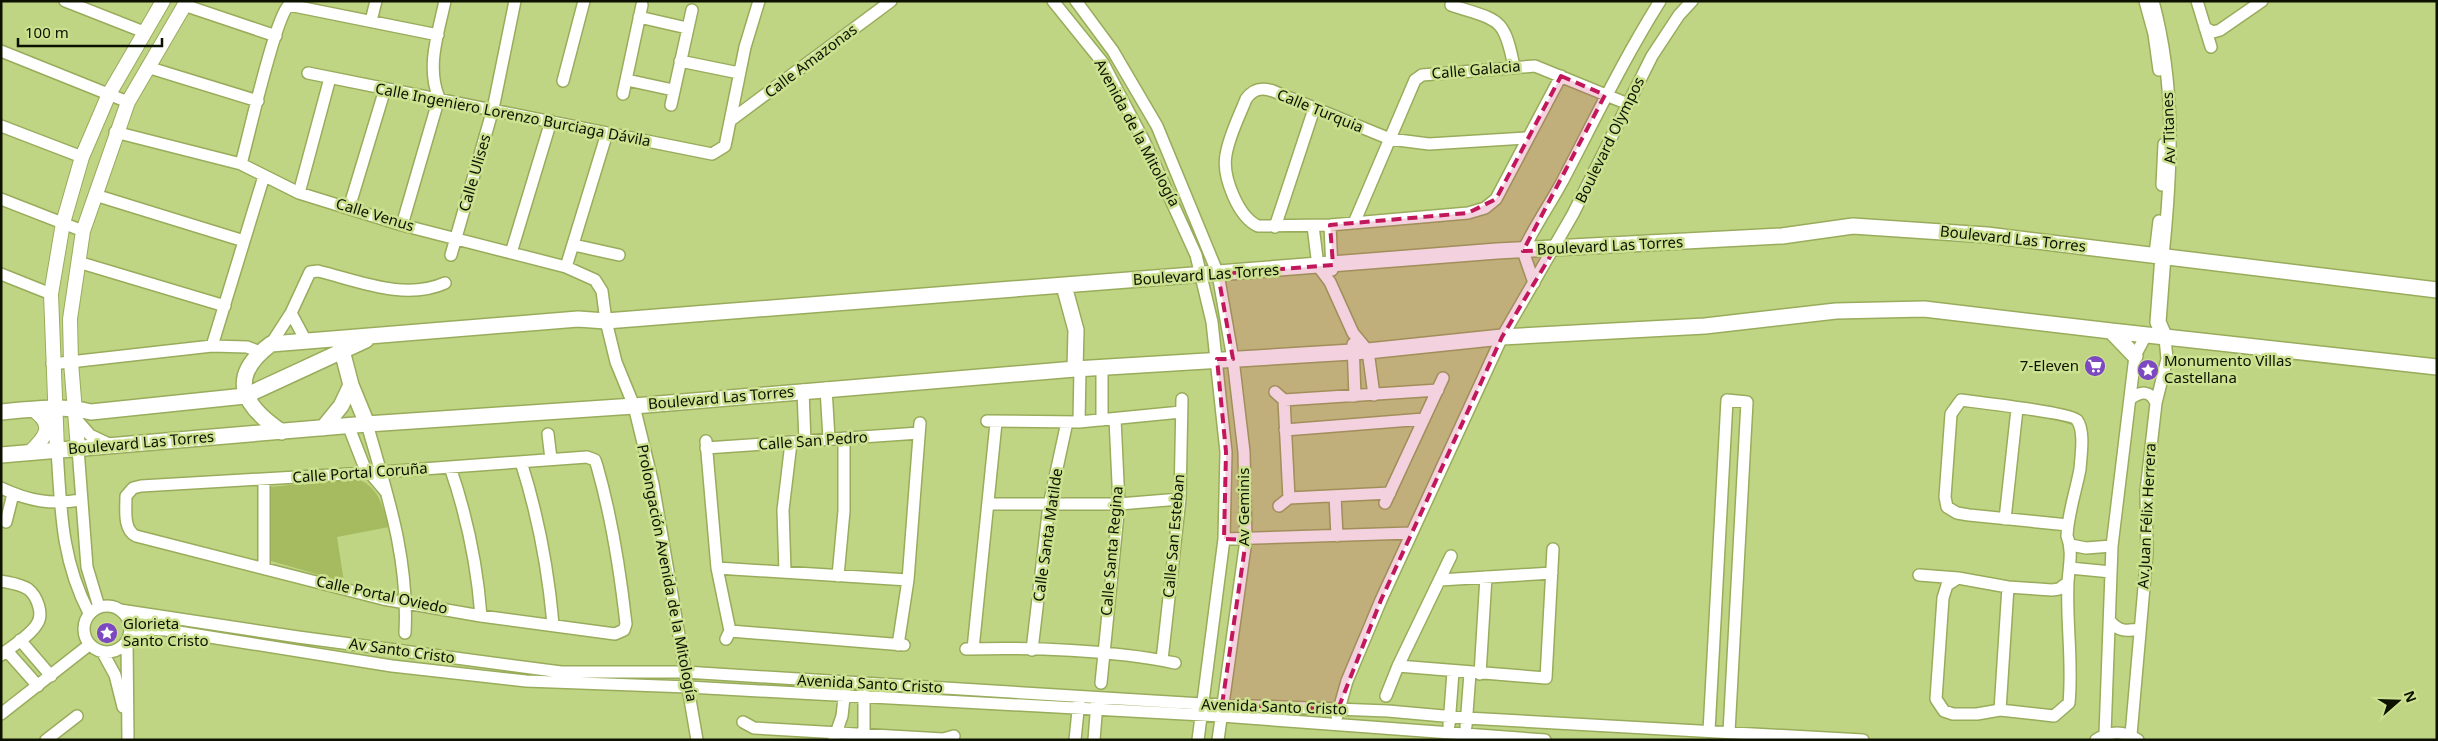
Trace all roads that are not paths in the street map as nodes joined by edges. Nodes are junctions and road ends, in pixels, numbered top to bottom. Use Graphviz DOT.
graph roads {
  1 [pos="65,1"];
  2 [pos="163,1"];
  3 [pos="376,1"];
  4 [pos="445,1"];
  5 [pos="515,1"];
  6 [pos="584,1"];
  7 [pos="759,1"];
  8 [pos="891,1"];
  9 [pos="1052,1"];
  10 [pos="1076,1"];
  11 [pos="1660,1"];
  12 [pos="1692,1"];
  13 [pos="2145,1"];
  14 [pos="2153,1"];
  15 [pos="2197,1"];
  16 [pos="2262,1"];
  17 [pos="186,3"];
  18 [pos="642,5"];
  19 [pos="1451,5"];
  20 [pos="692,10"];
  21 [pos="639,17"];
  22 [pos="371,22"];
  23 [pos="687,28"];
  24 [pos="2205,28"];
  25 [pos="144,32"];
  26 [pos="438,35"];
  27 [pos="276,36"];
  28 [pos="2211,47"];
  29 [pos="1,51"];
  30 [pos="680,61"];
  31 [pos="147,67"];
  32 [pos="1514,67"];
  33 [pos="308,73"];
  34 [pos="739,73"];
  35 [pos="1561,76"];
  36 [pos="330,78"];
  37 [pos="627,80"];
  38 [pos="563,81"];
  39 [pos="385,89"];
  40 [pos="673,90"];
  41 [pos="109,94"];
  42 [pos="623,94"];
  43 [pos="1605,95"];
  44 [pos="439,98"];
  45 [pos="258,100"];
  46 [pos="128,102"];
  47 [pos="1628,104"];
  48 [pos="671,105"];
  49 [pos="493,109"];
  50 [pos="1314,109"];
  51 [pos="731,120"];
  52 [pos="551,121"];
  53 [pos="1,126"];
  54 [pos="115,132"];
  55 [pos="607,133"];
  56 [pos="1528,138"];
  57 [pos="1390,139"];
  58 [pos="82,158"];
  59 [pos="242,164"];
  60 [pos="264,176"];
  61 [pos="299,193"];
  62 [pos="94,195"];
  63 [pos="1,199"];
  64 [pos="349,208"];
  65 [pos="63,223"];
  66 [pos="1354,223"];
  67 [pos="402,225"];
  68 [pos="1330,225"];
  69 [pos="1313,226"];
  70 [pos="1275,227"];
  71 [pos="83,232"];
  72 [pos="456,238"];
  73 [pos="244,241"];
  74 [pos="574,245"];
  75 [pos="1554,250"];
  76 [pos="1522,252"];
  77 [pos="511,253"];
  78 [pos="451,255"];
  79 [pos="619,255"];
  80 [pos="2159,255"];
  81 [pos="78,262"];
  82 [pos="1326,265"];
  83 [pos="566,267"];
  84 [pos="1,274"];
  85 [pos="1218,274"];
  86 [pos="1201,276"];
  87 [pos="446,283"];
  88 [pos="1534,283"];
  89 [pos="1064,286"];
  90 [pos="2437,290"];
  91 [pos="51,294"];
  92 [pos="225,306"];
  93 [pos="291,313"];
  94 [pos="606,321"];
  95 [pos="2111,331"];
  96 [pos="1354,333"];
  97 [pos="2146,335"];
  98 [pos="1502,337"];
  99 [pos="2165,338"];
  100 [pos="306,341"];
  101 [pos="341,345"];
  102 [pos="212,346"];
  103 [pos="266,348"];
  104 [pos="1368,351"];
  105 [pos="1353,352"];
  106 [pos="2136,356"];
  107 [pos="1234,359"];
  108 [pos="1217,360"];
  109 [pos="71,362"];
  110 [pos="52,364"];
  111 [pos="1102,367"];
  112 [pos="2437,367"];
  113 [pos="1077,369"];
  114 [pos="1443,378"];
  115 [pos="350,385"];
  116 [pos="826,388"];
  117 [pos="803,390"];
  118 [pos="1438,390"];
  119 [pos="1275,392"];
  120 [pos="1374,395"];
  121 [pos="245,396"];
  122 [pos="1356,396"];
  123 [pos="1182,399"];
  124 [pos="2130,399"];
  125 [pos="1284,400"];
  126 [pos="2156,403"];
  127 [pos="634,406"];
  128 [pos="55,408"];
  129 [pos="32,409"];
  130 [pos="2017,409"];
  131 [pos="1,412"];
  132 [pos="1181,412"];
  133 [pos="75,413"];
  134 [pos="1115,419"];
  135 [pos="1424,419"];
  136 [pos="1102,420"];
  137 [pos="1067,422"];
  138 [pos="1079,422"];
  139 [pos="367,424"];
  140 [pos="348,425"];
  141 [pos="323,428"];
  142 [pos="1285,430"];
  143 [pos="282,432"];
  144 [pos="548,434"];
  145 [pos="844,438"];
  146 [pos="829,440"];
  147 [pos="805,442"];
  148 [pos="791,443"];
  149 [pos="111,445"];
  150 [pos="78,448"];
  151 [pos="57,450"];
  152 [pos="29,452"];
  153 [pos="1,455"];
  154 [pos="551,459"];
  155 [pos="521,462"];
  156 [pos="450,467"];
  157 [pos="368,472"];
  158 [pos="382,472"];
  159 [pos="264,479"];
  160 [pos="1,488"];
  161 [pos="386,492"];
  162 [pos="13,494"];
  163 [pos="1334,496"];
  164 [pos="1289,498"];
  165 [pos="1180,499"];
  166 [pos="81,500"];
  167 [pos="61,503"];
  168 [pos="988,504"];
  169 [pos="1119,504"];
  170 [pos="1049,505"];
  171 [pos="1279,506"];
  172 [pos="2006,519"];
  173 [pos="6,522"];
  174 [pos="2068,525"];
  175 [pos="1411,533"];
  176 [pos="136,536"];
  177 [pos="1337,536"];
  178 [pos="1224,539"];
  179 [pos="1246,540"];
  180 [pos="2070,545"];
  181 [pos="2112,546"];
  182 [pos="1553,549"];
  183 [pos="1452,556"];
  184 [pos="264,567"];
  185 [pos="717,568"];
  186 [pos="2070,568"];
  187 [pos="785,572"];
  188 [pos="2111,572"];
  189 [pos="1552,573"];
  190 [pos="1920,575"];
  191 [pos="838,576"];
  192 [pos="1486,577"];
  193 [pos="1958,578"];
  194 [pos="908,580"];
  195 [pos="1440,580"];
  196 [pos="1,581"];
  197 [pos="2068,582"];
  198 [pos="2008,587"];
  199 [pos="407,604"];
  200 [pos="94,610"];
  201 [pos="120,610"];
  202 [pos="481,616"];
  203 [pos="2110,620"];
  204 [pos="553,624"];
  205 [pos="626,624"];
  206 [pos="2140,629"];
  207 [pos="405,633"];
  208 [pos="128,638"];
  209 [pos="20,640"];
  210 [pos="89,644"];
  211 [pos="1032,650"];
  212 [pos="103,652"];
  213 [pos="4,653"];
  214 [pos="1103,654"];
  215 [pos="1162,660"];
  216 [pos="1175,663"];
  217 [pos="1398,666"];
  218 [pos="685,672"];
  219 [pos="1453,672"];
  220 [pos="1475,674"];
  221 [pos="50,676"];
  222 [pos="800,680"];
  223 [pos="846,682"];
  224 [pos="864,683"];
  225 [pos="1101,683"];
  226 [pos="38,686"];
  227 [pos="688,687"];
  228 [pos="800,693"];
  229 [pos="844,696"];
  230 [pos="1080,696"];
  231 [pos="1386,696"];
  232 [pos="864,697"];
  233 [pos="1097,703"];
  234 [pos="1078,708"];
  235 [pos="1338,709"];
  236 [pos="1202,710"];
  237 [pos="2000,710"];
  238 [pos="1221,711"];
  239 [pos="1,714"];
  240 [pos="77,716"];
  241 [pos="1450,717"];
  242 [pos="1466,718"];
  243 [pos="743,722"];
  244 [pos="1336,725"];
  245 [pos="128,726"];
  246 [pos="1709,731"];
  247 [pos="1729,732"];
  248 [pos="755,734"];
  249 [pos="1448,734"];
  250 [pos="1465,735"];
  251 [pos="56,736"];
  252 [pos="836,736"];
  253 [pos="864,737"];
  254 [pos="2101,737"];
  255 [pos="947,738"];
  256 [pos="2134,738"];
  257 [pos="46,740"];
  258 [pos="128,740"];
  259 [pos="697,740"];
  260 [pos="1075,740"];
  261 [pos="1094,740"];
  262 [pos="1198,740"];
  263 [pos="1218,740"];
  264 [pos="1545,740"];
  265 [pos="1863,740"];
  1 -- 25 [label="street"];
  2 -- 25 [label="street"];
  3 -- 22 [label="street"];
  4 -- 26 [label="street"];
  5 -- 49 [label="street, Calle Ulises"];
  6 -- 38 [label="street"];
  7 -- 34 [label="street"];
  8 -- 51 [label="street, Calle Amazonas"];
  9 -- 86 [label="street, Avenida de la Mitología"];
  10 -- 85 [label="street, Avenida de la Mitología"];
  11 -- 43 [label="street, Boulevard Olympos"];
  12 -- 47 [label="street, Boulevard Olympos"];
  13 -- 80 [label="street, Av Titanes"];
  14 -- 80 [label="street, Av Titanes"];
  15 -- 24 [label="street"];
  16 -- 24 [label="street"];
  17 -- 27 [label="street"];
  17 -- 31 [label="street"];
  18 -- 21 [label="street"];
  19 -- 32 [label="street"];
  20 -- 23 [label="street"];
  21 -- 23 [label="street"];
  21 -- 37 [label="street"];
  22 -- 26 [label="street"];
  22 -- 27 [label="street"];
  23 -- 30 [label="street"];
  24 -- 28 [label="street"];
  25 -- 41 [label="street"];
  26 -- 44 [label="street"];
  27 -- 45 [label="street"];
  29 -- 41 [label="street"];
  30 -- 34 [label="street"];
  30 -- 40 [label="street"];
  31 -- 45 [label="street"];
  31 -- 46 [label="street"];
  32 -- 35 [label="street, Calle Galacia"];
  32 -- 57 [label="street, Calle Galacia"];
  33 -- 36 [label="street, Calle Ingeniero Lorenzo Burciaga Dávila"];
  34 -- 51 [label="street"];
  35 -- 43 [label="street, Calle Galacia"];
  35 -- 56 [label="street"];
  36 -- 39 [label="street, Calle Ingeniero Lorenzo Burciaga Dávila"];
  36 -- 61 [label="street"];
  37 -- 40 [label="street"];
  37 -- 42 [label="street"];
  39 -- 44 [label="street, Calle Ingeniero Lorenzo Burciaga Dávila"];
  39 -- 64 [label="street"];
  40 -- 48 [label="street"];
  41 -- 46 [label="street"];
  41 -- 58 [label="street"];
  43 -- 47 [label="street, Calle Galacia"];
  43 -- 76 [label="street, Boulevard Olympos"];
  44 -- 49 [label="street, Calle Ingeniero Lorenzo Burciaga Dávila"];
  44 -- 67 [label="street"];
  45 -- 59 [label="street"];
  46 -- 54 [label="street"];
  47 -- 75 [label="street, Boulevard Olympos"];
  49 -- 52 [label="street, Calle Ingeniero Lorenzo Burciaga Dávila"];
  49 -- 72 [label="street, Calle Ulises"];
  50 -- 57 [label="street, Calle Turquia"];
  50 -- 70 [label="street"];
  50 -- 70 [label="street, Calle Turquia"];
  51 -- 55 [label="street, Calle Ingeniero Lorenzo Burciaga Dávila"];
  52 -- 55 [label="street, Calle Ingeniero Lorenzo Burciaga Dávila"];
  52 -- 77 [label="street"];
  53 -- 58 [label="street"];
  54 -- 59 [label="street, Calle Venus"];
  54 -- 62 [label="street"];
  55 -- 74 [label="street"];
  56 -- 57 [label="street, Calle Turquia"];
  56 -- 66 [label="street, Calle Turquia"];
  57 -- 66 [label="street, Calle Galacia"];
  58 -- 65 [label="street"];
  59 -- 60 [label="street, Calle Venus"];
  60 -- 61 [label="street, Calle Venus"];
  60 -- 73 [label="street"];
  61 -- 64 [label="street, Calle Venus"];
  62 -- 71 [label="street"];
  62 -- 73 [label="street"];
  63 -- 65 [label="street"];
  64 -- 67 [label="street, Calle Venus"];
  65 -- 71 [label="street"];
  65 -- 91 [label="street"];
  66 -- 68 [label="street, Calle Turquia"];
  67 -- 72 [label="street, Calle Venus"];
  68 -- 69 [label="street, Calle Turquia"];
  68 -- 82 [label="street"];
  69 -- 70 [label="street, Calle Turquia"];
  69 -- 82 [label="street"];
  71 -- 81 [label="street"];
  72 -- 77 [label="street, Calle Venus"];
  72 -- 78 [label="street, Calle Ulises"];
  73 -- 92 [label="street"];
  74 -- 79 [label="street"];
  74 -- 83 [label="street"];
  75 -- 76 [label="main road, Boulevard Las Torres"];
  75 -- 80 [label="main road, Boulevard Las Torres"];
  75 -- 88 [label="street, Boulevard Olympos"];
  76 -- 82 [label="main road, Boulevard Las Torres"];
  76 -- 88 [label="street"];
  77 -- 83 [label="street, Calle Venus"];
  80 -- 90 [label="main road, Boulevard Las Torres"];
  80 -- 97 [label="main road"];
  80 -- 99 [label="main road"];
  81 -- 92 [label="street"];
  81 -- 109 [label="street"];
  82 -- 85 [label="main road, Boulevard Las Torres"];
  82 -- 96 [label="street"];
  83 -- 94 [label="street, Calle Venus"];
  84 -- 91 [label="street"];
  85 -- 86 [label="main road, Boulevard Las Torres"];
  85 -- 107 [label="street, Av Geminis"];
  86 -- 89 [label="main road, Boulevard Las Torres"];
  86 -- 108 [label="street, Av Geminis"];
  87 -- 93 [label="street"];
  88 -- 98 [label="street, Boulevard Olympos"];
  89 -- 94 [label="main road, Boulevard Las Torres"];
  89 -- 113 [label="main road"];
  91 -- 110 [label="street"];
  92 -- 102 [label="street"];
  93 -- 100 [label="street"];
  93 -- 103 [label="street"];
  94 -- 101 [label="main road, Boulevard Las Torres"];
  94 -- 127 [label="street, Prolongación Avenida de la Mitología"];
  95 -- 97 [label="main road, Boulevard Las Torres"];
  95 -- 98 [label="main road, Boulevard Las Torres"];
  95 -- 106 [label="main road"];
  96 -- 104 [label="street"];
  96 -- 105 [label="street"];
  97 -- 99 [label="main road, Boulevard Las Torres"];
  97 -- 106 [label="street, Av.Juan Félix Herrera"];
  98 -- 104 [label="main road, Boulevard Las Torres"];
  98 -- 175 [label="street, Boulevard Olympos"];
  99 -- 112 [label="main road, Boulevard Las Torres"];
  99 -- 126 [label="street, Av.Juan Félix Herrera"];
  100 -- 101 [label="main road, Boulevard Las Torres"];
  100 -- 103 [label="main road, Boulevard Las Torres"];
  101 -- 115 [label="main road"];
  101 -- 121 [label="main road, Boulevard Las Torres"];
  102 -- 103 [label="street"];
  102 -- 109 [label="street"];
  103 -- 121 [label="main road"];
  104 -- 105 [label="main road, Boulevard Las Torres"];
  104 -- 120 [label="street"];
  105 -- 107 [label="main road, Boulevard Las Torres"];
  105 -- 122 [label="street"];
  106 -- 124 [label="street, Av.Juan Félix Herrera"];
  107 -- 108 [label="main road, Boulevard Las Torres"];
  107 -- 179 [label="street, Av Geminis"];
  108 -- 111 [label="main road, Boulevard Las Torres"];
  108 -- 178 [label="street, Av Geminis"];
  109 -- 110 [label="street"];
  109 -- 133 [label="street"];
  110 -- 128 [label="street"];
  111 -- 113 [label="main road, Boulevard Las Torres"];
  111 -- 136 [label="street"];
  113 -- 116 [label="main road, Boulevard Las Torres"];
  113 -- 138 [label="street"];
  114 -- 118 [label="street"];
  115 -- 139 [label="main road"];
  115 -- 141 [label="main road"];
  116 -- 117 [label="main road, Boulevard Las Torres"];
  116 -- 146 [label="street"];
  117 -- 127 [label="main road, Boulevard Las Torres"];
  117 -- 147 [label="street"];
  118 -- 120 [label="street"];
  118 -- 135 [label="street"];
  119 -- 125 [label="street"];
  120 -- 122 [label="street"];
  121 -- 133 [label="main road, Boulevard Las Torres"];
  121 -- 143 [label="main road"];
  122 -- 125 [label="street"];
  123 -- 132 [label="street, Calle San Esteban"];
  124 -- 126 [label="street"];
  124 -- 181 [label="street, Av.Juan Félix Herrera"];
  125 -- 142 [label="street"];
  126 -- 206 [label="street, Av.Juan Félix Herrera"];
  127 -- 139 [label="main road, Boulevard Las Torres"];
  127 -- 218 [label="street, Prolongación Avenida de la Mitología"];
  128 -- 129 [label="main road, Boulevard Las Torres"];
  128 -- 133 [label="main road, Boulevard Las Torres"];
  128 -- 151 [label="street"];
  129 -- 131 [label="main road, Boulevard Las Torres"];
  129 -- 152 [label="street"];
  130 -- 172 [label="street"];
  130 -- 172 [label="street"];
  130 -- 174 [label="street"];
  132 -- 134 [label="street"];
  132 -- 165 [label="street, Calle San Esteban"];
  133 -- 149 [label="street"];
  133 -- 150 [label="street"];
  134 -- 136 [label="street"];
  134 -- 169 [label="street, Calle Santa Regina"];
  135 -- 142 [label="street"];
  135 -- 163 [label="street"];
  136 -- 138 [label="street"];
  137 -- 138 [label="street"];
  137 -- 168 [label="street"];
  137 -- 170 [label="street, Calle Santa Matilde"];
  139 -- 140 [label="main road, Boulevard Las Torres"];
  139 -- 158 [label="street"];
  140 -- 141 [label="main road, Boulevard Las Torres"];
  140 -- 157 [label="street"];
  141 -- 143 [label="main road, Boulevard Las Torres"];
  142 -- 164 [label="street"];
  143 -- 149 [label="main road, Boulevard Las Torres"];
  144 -- 154 [label="street"];
  145 -- 146 [label="street, Calle San Pedro"];
  145 -- 191 [label="street"];
  145 -- 194 [label="street, Calle San Pedro"];
  146 -- 147 [label="street, Calle San Pedro"];
  147 -- 148 [label="street, Calle San Pedro"];
  148 -- 185 [label="street, Calle San Pedro"];
  148 -- 187 [label="street"];
  149 -- 150 [label="main road, Boulevard Las Torres"];
  150 -- 151 [label="main road, Boulevard Las Torres"];
  150 -- 166 [label="street"];
  151 -- 152 [label="main road, Boulevard Las Torres"];
  151 -- 167 [label="street"];
  152 -- 153 [label="main road, Boulevard Las Torres"];
  154 -- 155 [label="street, Calle Portal Coruña"];
  154 -- 205 [label="street, Calle Portal Coruña"];
  155 -- 156 [label="street, Calle Portal Coruña"];
  155 -- 204 [label="street"];
  156 -- 158 [label="street, Calle Portal Coruña"];
  156 -- 202 [label="street"];
  157 -- 158 [label="street, Calle Portal Coruña"];
  157 -- 159 [label="street, Calle Portal Coruña"];
  157 -- 161 [label="street"];
  158 -- 161 [label="street"];
  159 -- 176 [label="street, Calle Portal Coruña"];
  159 -- 184 [label="street"];
  160 -- 162 [label="street"];
  161 -- 199 [label="street"];
  162 -- 167 [label="street"];
  162 -- 173 [label="street"];
  163 -- 164 [label="street"];
  163 -- 177 [label="street"];
  164 -- 171 [label="street"];
  165 -- 169 [label="street"];
  165 -- 215 [label="street, Calle San Esteban"];
  166 -- 167 [label="street"];
  166 -- 200 [label="street"];
  167 -- 200 [label="street"];
  168 -- 170 [label="street"];
  168 -- 211 [label="street"];
  169 -- 170 [label="street"];
  169 -- 214 [label="street, Calle Santa Regina"];
  170 -- 211 [label="street, Calle Santa Matilde"];
  172 -- 174 [label="street"];
  174 -- 180 [label="street"];
  175 -- 177 [label="street"];
  175 -- 235 [label="street, Boulevard Olympos"];
  176 -- 184 [label="street, Calle Portal Oviedo"];
  177 -- 179 [label="street"];
  178 -- 179 [label="street"];
  178 -- 236 [label="street, Av Geminis"];
  179 -- 238 [label="street, Av Geminis"];
  180 -- 181 [label="street"];
  180 -- 186 [label="street"];
  181 -- 188 [label="street, Av.Juan Félix Herrera"];
  182 -- 189 [label="street"];
  183 -- 195 [label="street"];
  184 -- 199 [label="street, Calle Portal Oviedo"];
  185 -- 187 [label="street"];
  185 -- 194 [label="street, Calle San Pedro"];
  186 -- 188 [label="street"];
  186 -- 197 [label="street"];
  187 -- 191 [label="street"];
  188 -- 203 [label="street, Av.Juan Félix Herrera"];
  189 -- 192 [label="street"];
  189 -- 220 [label="street"];
  190 -- 193 [label="street"];
  191 -- 194 [label="street"];
  192 -- 195 [label="street"];
  192 -- 220 [label="street"];
  193 -- 198 [label="street"];
  193 -- 237 [label="street"];
  195 -- 217 [label="street"];
  196 -- 209 [label="street"];
  197 -- 198 [label="street"];
  197 -- 237 [label="street"];
  198 -- 237 [label="street"];
  199 -- 202 [label="street, Calle Portal Oviedo"];
  199 -- 207 [label="street"];
  200 -- 201 [label="street"];
  200 -- 210 [label="street"];
  201 -- 208 [label="street"];
  201 -- 218 [label="street, Av Santo Cristo"];
  202 -- 204 [label="street, Calle Portal Oviedo"];
  203 -- 206 [label="street"];
  203 -- 254 [label="street, Av.Juan Félix Herrera"];
  204 -- 205 [label="street, Calle Portal Oviedo"];
  206 -- 256 [label="street, Av.Juan Félix Herrera"];
  208 -- 212 [label="street"];
  208 -- 227 [label="street, Av Santo Cristo"];
  208 -- 245 [label="street"];
  209 -- 213 [label="street"];
  209 -- 221 [label="street"];
  210 -- 212 [label="street"];
  210 -- 221 [label="street"];
  211 -- 214 [label="street"];
  212 -- 245 [label="street"];
  213 -- 226 [label="street"];
  214 -- 215 [label="street"];
  214 -- 225 [label="street, Calle Santa Regina"];
  215 -- 216 [label="street"];
  217 -- 219 [label="street"];
  217 -- 231 [label="street"];
  218 -- 222 [label="street, Avenida Santo Cristo"];
  218 -- 227 [label="street, Prolongación Avenida de la Mitología"];
  219 -- 220 [label="street"];
  219 -- 241 [label="street"];
  220 -- 242 [label="street"];
  221 -- 226 [label="street"];
  222 -- 223 [label="street, Avenida Santo Cristo"];
  222 -- 228 [label="street"];
  223 -- 224 [label="street, Avenida Santo Cristo"];
  223 -- 229 [label="street"];
  224 -- 230 [label="street, Avenida Santo Cristo"];
  224 -- 232 [label="street"];
  226 -- 239 [label="street"];
  227 -- 228 [label="street, Avenida Santo Cristo"];
  227 -- 259 [label="street, Prolongación Avenida de la Mitología"];
  228 -- 229 [label="street, Avenida Santo Cristo"];
  229 -- 232 [label="street, Avenida Santo Cristo"];
  229 -- 252 [label="street"];
  230 -- 233 [label="street, Avenida Santo Cristo"];
  230 -- 234 [label="street"];
  232 -- 234 [label="street, Avenida Santo Cristo"];
  232 -- 253 [label="street"];
  233 -- 234 [label="street, Avenida Santo Cristo"];
  233 -- 236 [label="street, Avenida Santo Cristo"];
  233 -- 261 [label="street"];
  234 -- 260 [label="street"];
  235 -- 238 [label="street, Avenida Santo Cristo"];
  235 -- 241 [label="street, Avenida Santo Cristo"];
  235 -- 244 [label="street, Boulevard Olympos"];
  236 -- 238 [label="street, Avenida Santo Cristo"];
  236 -- 262 [label="street, Av Geminis"];
  238 -- 244 [label="street, Avenida Santo Cristo"];
  238 -- 263 [label="street, Av Geminis"];
  240 -- 251 [label="street"];
  241 -- 242 [label="street, Avenida Santo Cristo"];
  241 -- 249 [label="street"];
  242 -- 246 [label="street, Avenida Santo Cristo"];
  242 -- 250 [label="street"];
  243 -- 248 [label="street"];
  244 -- 249 [label="street, Avenida Santo Cristo"];
  245 -- 258 [label="street"];
  246 -- 247 [label="street, Avenida Santo Cristo"];
  246 -- 247 [label="street"];
  247 -- 265 [label="street, Avenida Santo Cristo"];
  248 -- 252 [label="street"];
  249 -- 250 [label="street, Avenida Santo Cristo"];
  250 -- 264 [label="street, Avenida Santo Cristo"];
  251 -- 257 [label="street"];
  252 -- 253 [label="street"];
  253 -- 255 [label="street"];
  254 -- 256 [label="street, Av.Juan Félix Herrera"];
}
